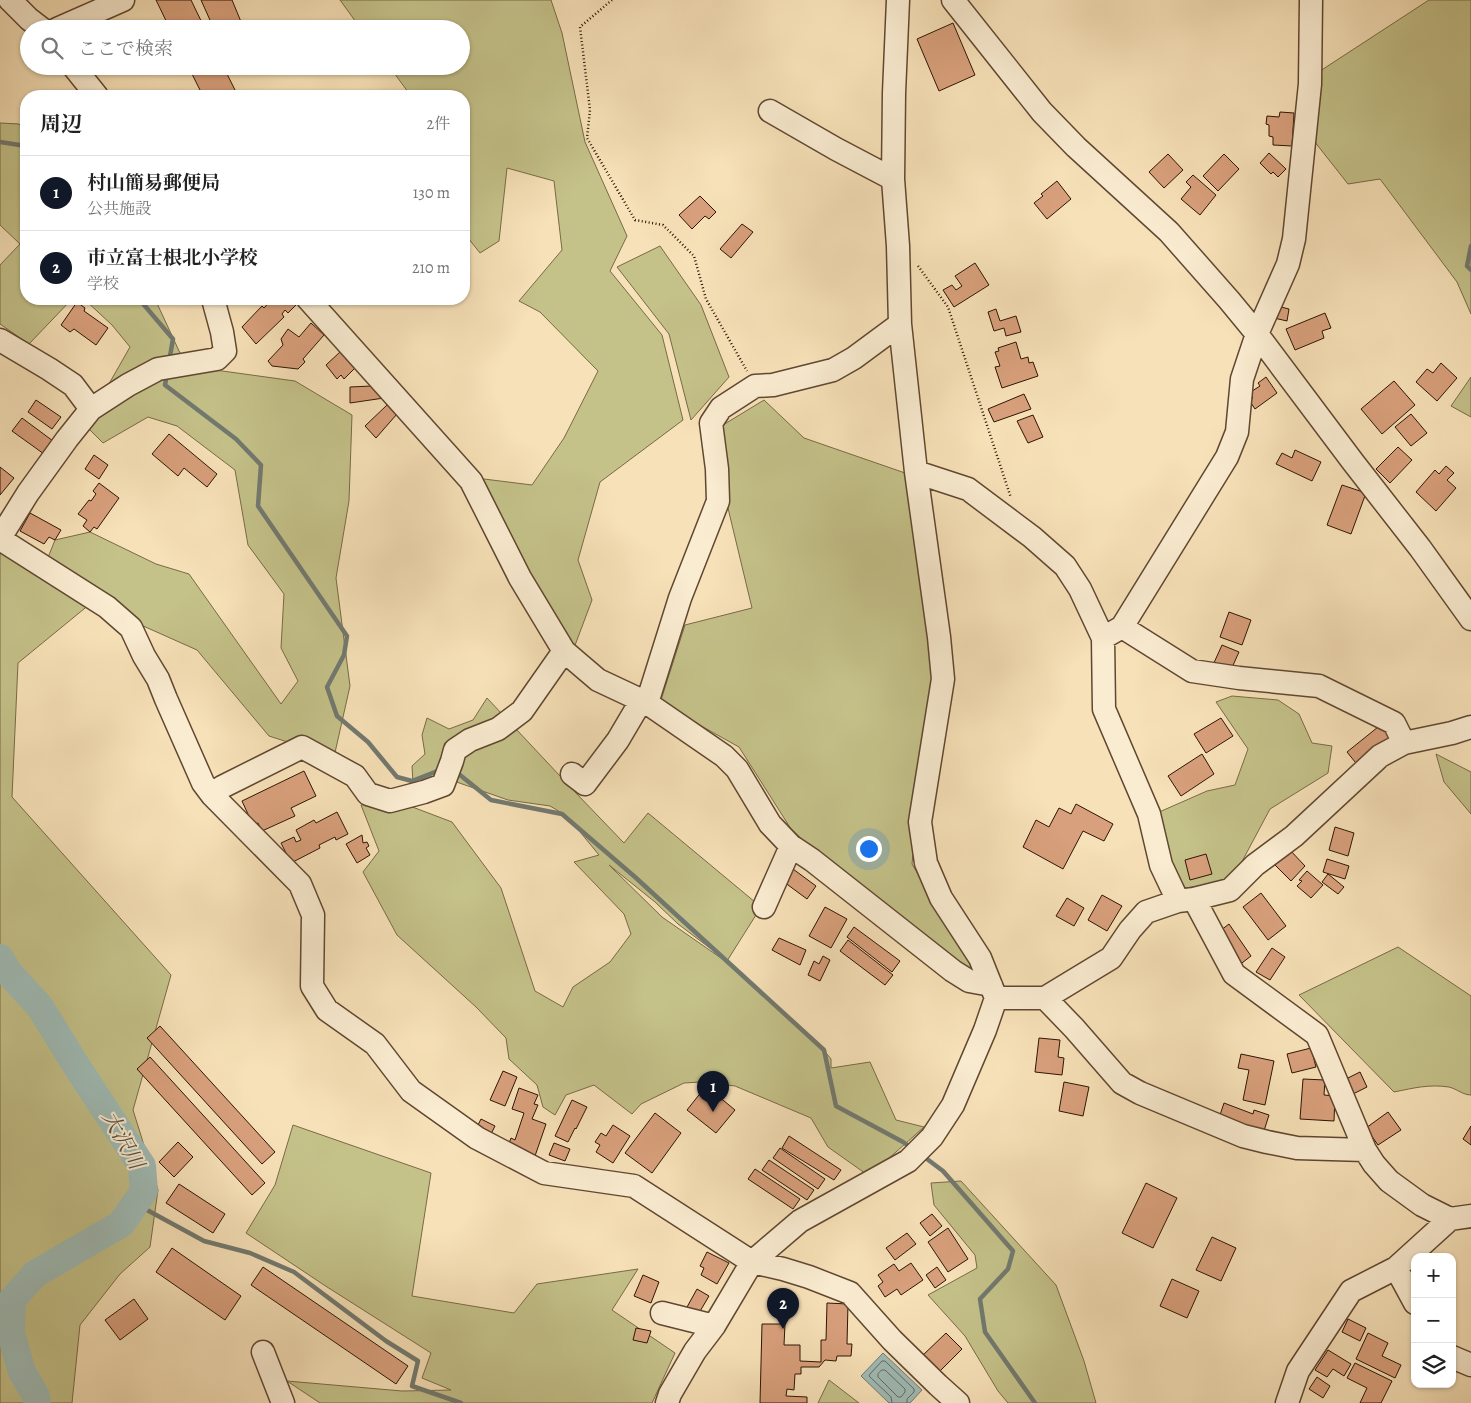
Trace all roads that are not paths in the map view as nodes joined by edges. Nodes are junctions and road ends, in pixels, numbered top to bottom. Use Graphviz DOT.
graph roads {
  1 [pos="10,0"];
  2 [pos="123,0"];
  3 [pos="898,0"];
  4 [pos="953,0"];
  5 [pos="1311,0"];
  6 [pos="31,20"];
  7 [pos="78,20"];
  8 [pos="81,75"];
  9 [pos="92,90"];
  10 [pos="770,111"];
  11 [pos="893,179"];
  12 [pos="215,305"];
  13 [pos="313,305"];
  14 [pos="900,324"];
  15 [pos="1257,334"];
  16 [pos="0,340"];
  17 [pos="91,409"];
  18 [pos="916,472"];
  19 [pos="0,538"];
  20 [pos="1471,619"];
  21 [pos="1113,632"];
  22 [pos="564,651"];
  23 [pos="644,702"];
  24 [pos="1471,727"];
  25 [pos="1404,743"];
  26 [pos="572,774"];
  27 [pos="212,795"];
  28 [pos="791,846"];
  29 [pos="1186,900"];
  30 [pos="764,907"];
  31 [pos="994,992"];
  32 [pos="1045,998"];
  33 [pos="1365,1150"];
  34 [pos="1461,1217"];
  35 [pos="752,1262"];
  36 [pos="1396,1268"];
  37 [pos="1412,1298"];
  38 [pos="662,1313"];
  39 [pos="714,1326"];
  40 [pos="263,1352"];
  41 [pos="1456,1359"];
  42 [pos="1471,1365"];
  43 [pos="283,1403"];
  44 [pos="667,1403"];
  45 [pos="958,1403"];
  46 [pos="1287,1403"];
  1 -- 6 [label="street"];
  2 -- 7 [label="street"];
  3 -- 11 [label="street"];
  4 -- 15 [label="street"];
  5 -- 15 [label="street"];
  8 -- 9 [label="street"];
  10 -- 11 [label="street"];
  11 -- 14 [label="street"];
  12 -- 17 [label="street"];
  13 -- 22 [label="street"];
  14 -- 18 [label="street"];
  14 -- 23 [label="street"];
  15 -- 20 [label="street"];
  15 -- 21 [label="street"];
  16 -- 17 [label="street"];
  17 -- 19 [label="street"];
  18 -- 21 [label="street"];
  18 -- 31 [label="street"];
  19 -- 27 [label="street"];
  21 -- 25 [label="street"];
  21 -- 29 [label="street"];
  22 -- 23 [label="street"];
  22 -- 27 [label="street"];
  23 -- 26 [label="street"];
  23 -- 28 [label="street"];
  24 -- 25 [label="street"];
  25 -- 29 [label="street"];
  27 -- 35 [label="street"];
  28 -- 30 [label="street"];
  28 -- 31 [label="street"];
  29 -- 32 [label="street"];
  29 -- 33 [label="street"];
  31 -- 32 [label="street"];
  31 -- 35 [label="street"];
  32 -- 33 [label="street"];
  33 -- 34 [label="street"];
  34 -- 36 [label="street"];
  35 -- 39 [label="street"];
  35 -- 45 [label="street"];
  36 -- 37 [label="street"];
  36 -- 46 [label="street"];
  38 -- 39 [label="street"];
  39 -- 44 [label="street"];
  40 -- 43 [label="street"];
  41 -- 42 [label="street"];
}
